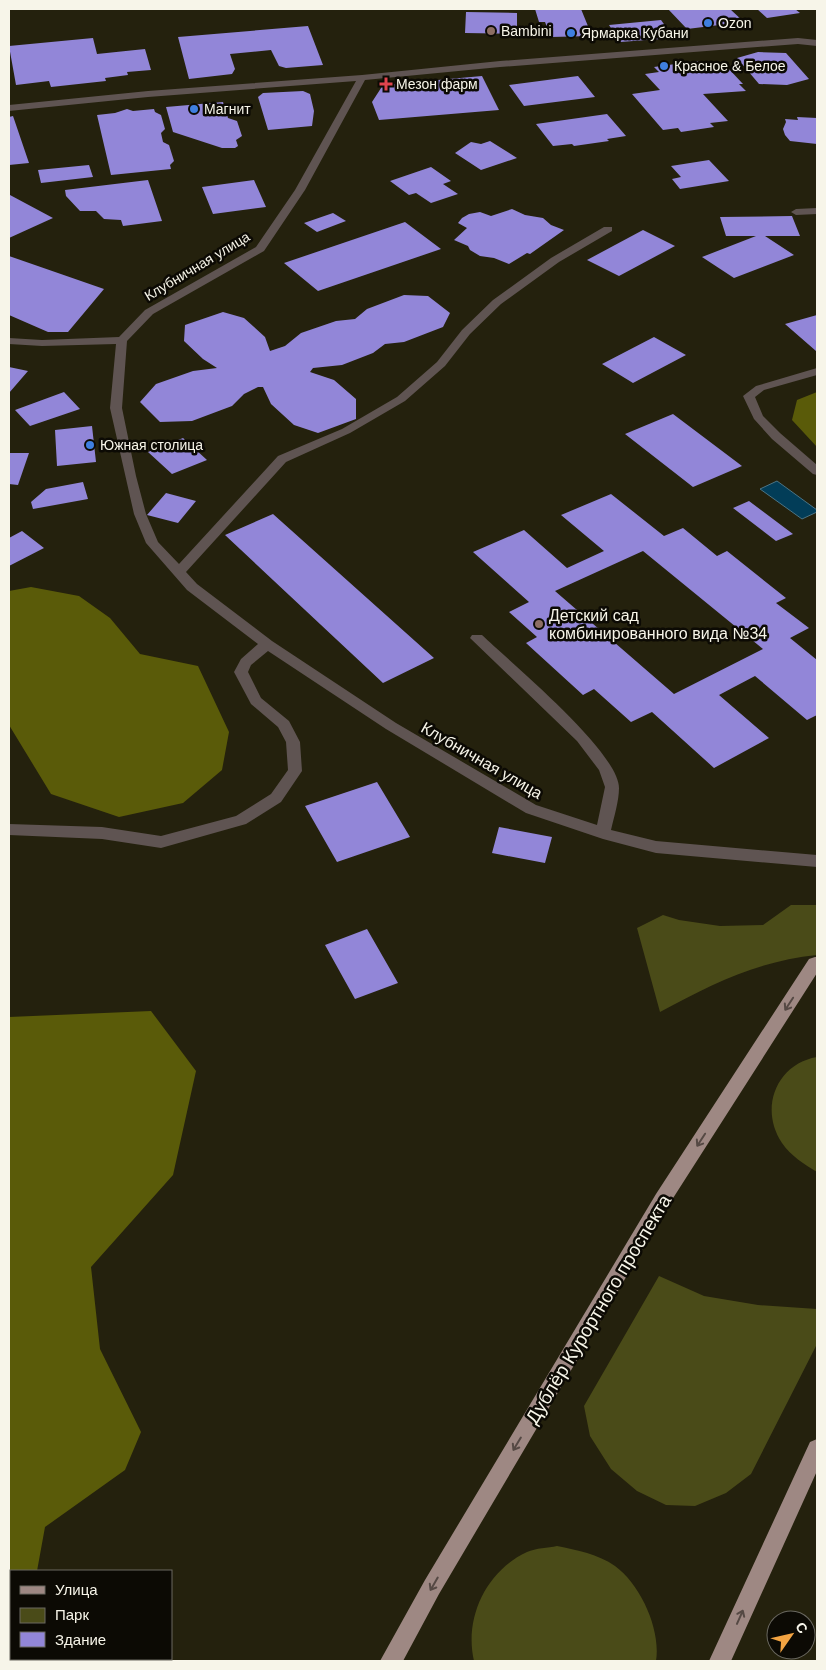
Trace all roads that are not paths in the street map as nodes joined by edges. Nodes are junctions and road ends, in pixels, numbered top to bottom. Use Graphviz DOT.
graph roads {
  1 [pos="817,43"];
  2 [pos="362,78"];
  3 [pos="9,108"];
  4 [pos="796,212"];
  5 [pos="817,212"];
  6 [pos="608,229"];
  7 [pos="122,340"];
  8 [pos="9,341"];
  9 [pos="817,371"];
  10 [pos="817,471"];
  11 [pos="179,572"];
  12 [pos="477,638"];
  13 [pos="267,644"];
  14 [pos="9,830"];
  15 [pos="603,833"];
  16 [pos="817,861"];
  17 [pos="815,963"];
  18 [pos="817,1449"];
  19 [pos="391,1661"];
  20 [pos="720,1661"];
  1 -- 2 [label="street"];
  2 -- 3 [label="street"];
  2 -- 7 [label="street, Клубничная улица"];
  4 -- 5 [label="street"];
  6 -- 11 [label="street"];
  7 -- 8 [label="street"];
  7 -- 11 [label="street, Клубничная улица"];
  9 -- 10 [label="street"];
  11 -- 13 [label="street, Клубничная улица"];
  12 -- 15 [label="street"];
  13 -- 14 [label="street"];
  13 -- 15 [label="street, Клубничная улица"];
  15 -- 16 [label="street, Клубничная улица"];
  17 -- 19 [label="main road, Дублёр Курортного проспекта, one-way"];
  20 -- 18 [label="main road, one-way"];
}
